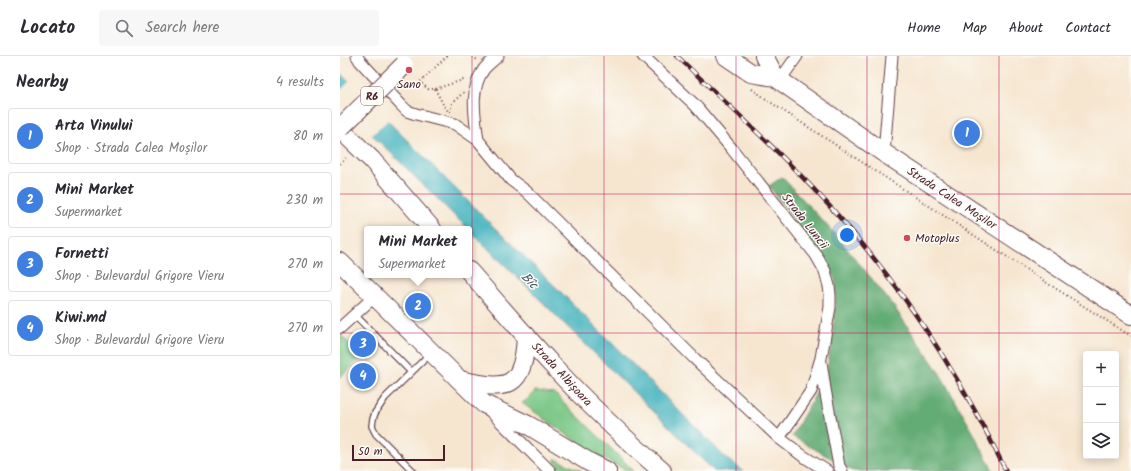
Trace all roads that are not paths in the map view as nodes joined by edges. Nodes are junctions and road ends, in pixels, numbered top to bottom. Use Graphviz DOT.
graph roads {
  1 [pos="357,56"];
  2 [pos="498,56"];
  3 [pos="643,56"];
  4 [pos="726,56"];
  5 [pos="764,56"];
  6 [pos="797,56"];
  7 [pos="892,56"];
  8 [pos="408,60"];
  9 [pos="778,78"];
  10 [pos="340,128"];
  11 [pos="478,140"];
  12 [pos="884,153"];
  13 [pos="429,226"];
  14 [pos="340,262"];
  15 [pos="472,273"];
  16 [pos="375,296"];
  17 [pos="355,315"];
  18 [pos="1131,315"];
  19 [pos="340,328"];
  20 [pos="526,335"];
  21 [pos="432,352"];
  22 [pos="821,358"];
  23 [pos="411,372"];
  24 [pos="460,380"];
  25 [pos="484,404"];
  26 [pos="779,438"];
  27 [pos="413,471"];
  28 [pos="550,471"];
  29 [pos="607,471"];
  30 [pos="662,471"];
  31 [pos="826,471"];
  32 [pos="842,471"];
  1 -- 11 [label="street"];
  2 -- 11 [label="street"];
  3 -- 22 [label="street, Strada Luncii"];
  4 -- 9 [label="main road, Strada Calea Moșilor"];
  5 -- 9 [label="main road, Strada Calea Moșilor"];
  6 -- 9 [label="street"];
  7 -- 12 [label="street"];
  8 -- 10 [label="main road, R6, bridge"];
  9 -- 12 [label="main road, Strada Calea Moșilor"];
  10 -- 13 [label="main road"];
  11 -- 26 [label="street"];
  12 -- 18 [label="main road, Strada Calea Moșilor"];
  14 -- 16 [label="main road"];
  15 -- 20 [label="main road, Strada Albișoara"];
  16 -- 17 [label="street"];
  16 -- 21 [label="main road"];
  17 -- 19 [label="street"];
  17 -- 23 [label="lane"];
  20 -- 24 [label="main road"];
  20 -- 30 [label="main road, Strada Albișoara"];
  21 -- 23 [label="lane"];
  21 -- 24 [label="main road"];
  22 -- 26 [label="street, Strada Luncii"];
  22 -- 32 [label="street"];
  23 -- 27 [label="lane"];
  24 -- 25 [label="main road"];
  25 -- 28 [label="street"];
  25 -- 29 [label="main road"];
  26 -- 31 [label="street"];
}
